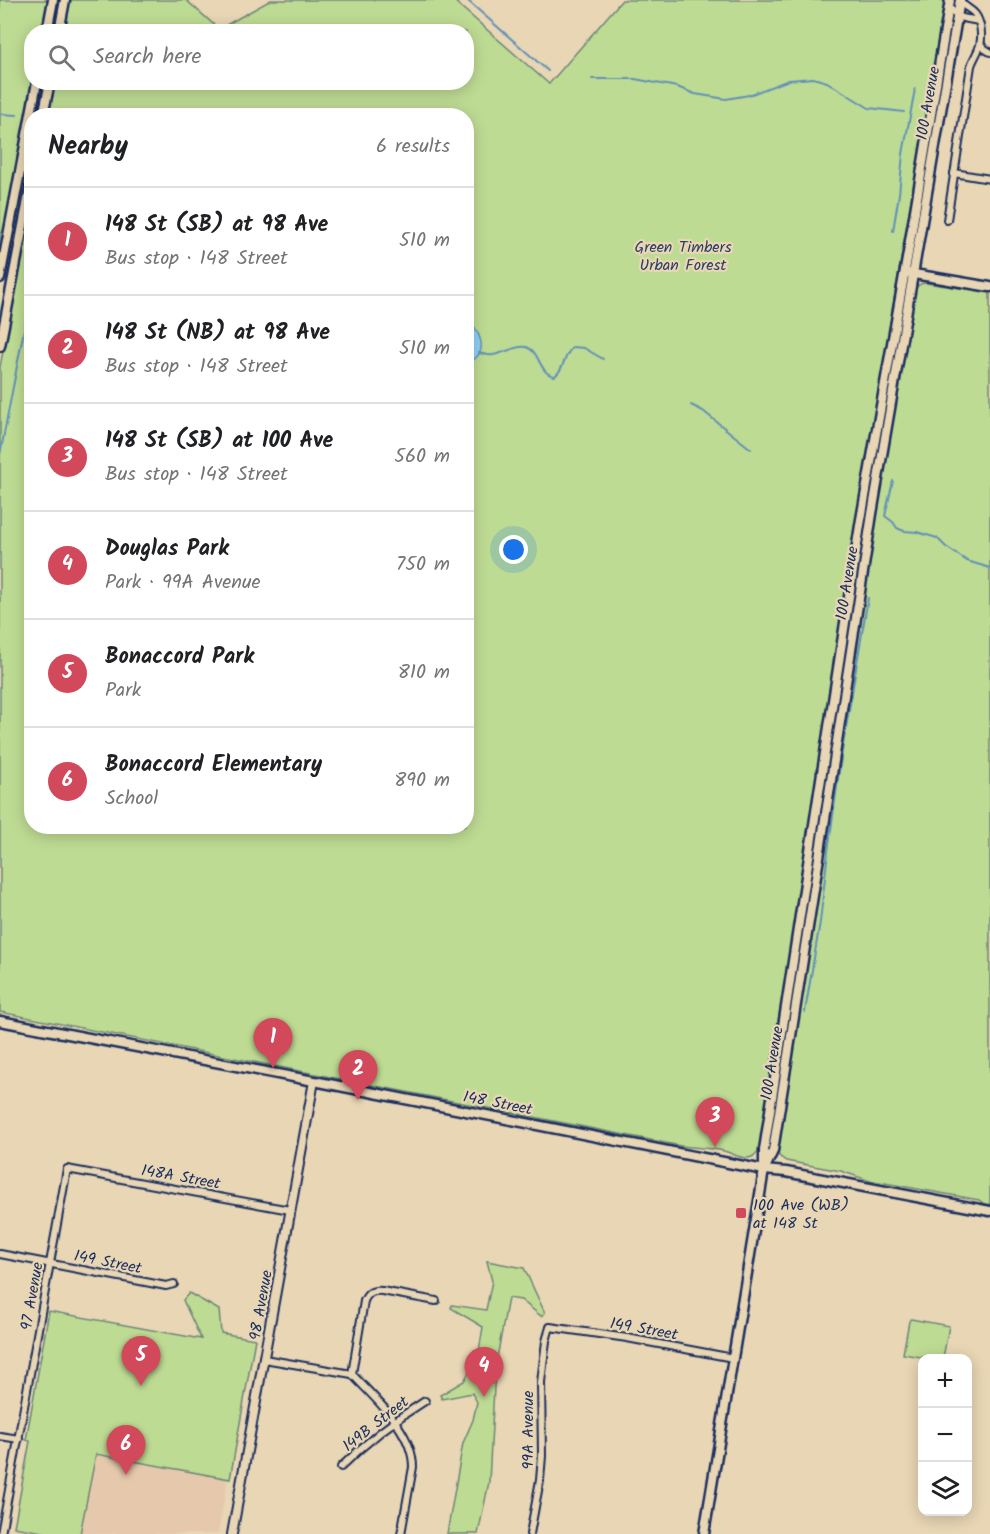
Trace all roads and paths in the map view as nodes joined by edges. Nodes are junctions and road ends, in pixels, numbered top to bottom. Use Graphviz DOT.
graph roads {
  1 [pos="53,0"];
  2 [pos="65,0"];
  3 [pos="960,1"];
  4 [pos="949,3"];
  5 [pos="957,18"];
  6 [pos="978,21"];
  7 [pos="48,24"];
  8 [pos="60,24"];
  9 [pos="981,45"];
  10 [pos="990,52"];
  11 [pos="35,90"];
  12 [pos="49,90"];
  13 [pos="32,108"];
  14 [pos="45,108"];
  15 [pos="24,151"];
  16 [pos="954,172"];
  17 [pos="990,179"];
  18 [pos="947,220"];
  19 [pos="24,221"];
  20 [pos="909,274"];
  21 [pos="0,278"];
  22 [pos="990,287"];
  23 [pos="0,346"];
  24 [pos="0,1021"];
  25 [pos="314,1081"];
  26 [pos="67,1169"];
  27 [pos="764,1170"];
  28 [pos="291,1210"];
  29 [pos="990,1211"];
  30 [pos="0,1254"];
  31 [pos="51,1263"];
  32 [pos="174,1284"];
  33 [pos="436,1300"];
  34 [pos="550,1327"];
  35 [pos="733,1358"];
  36 [pos="264,1359"];
  37 [pos="352,1374"];
  38 [pos="425,1401"];
  39 [pos="394,1420"];
  40 [pos="0,1436"];
  41 [pos="18,1439"];
  42 [pos="341,1467"];
  43 [pos="1,1534"];
  44 [pos="232,1534"];
  45 [pos="401,1534"];
  46 [pos="530,1534"];
  47 [pos="704,1534"];
  1 -- 7 [label="main road"];
  2 -- 8 [label="main road"];
  3 -- 5 [label="main road, 100 Avenue"];
  3 -- 6 [label="street"];
  4 -- 5 [label="street"];
  4 -- 20 [label="main road, 100 Avenue"];
  5 -- 6 [label="street"];
  5 -- 20 [label="main road, 100 Avenue"];
  6 -- 9 [label="street"];
  9 -- 10 [label="street"];
  9 -- 16 [label="street"];
  11 -- 13 [label="main road"];
  12 -- 14 [label="main road"];
  15 -- 21 [label="main road"];
  16 -- 17 [label="street"];
  16 -- 18 [label="street"];
  19 -- 23 [label="main road"];
  20 -- 22 [label="main road"];
  20 -- 27 [label="main road, 100 Avenue"];
  24 -- 25 [label="main road, 148 Street"];
  25 -- 27 [label="main road, 148 Street"];
  25 -- 28 [label="street, 98 Avenue"];
  26 -- 28 [label="street, 148A Street"];
  26 -- 31 [label="street, 97 Avenue"];
  27 -- 29 [label="main road, 148 Street"];
  27 -- 35 [label="main road, 100 Avenue"];
  28 -- 36 [label="street, 98 Avenue"];
  30 -- 31 [label="street, 149 Street"];
  31 -- 32 [label="street, 149 Street"];
  31 -- 41 [label="street, 97 Avenue"];
  33 -- 37 [label="street"];
  34 -- 35 [label="street, 149 Street"];
  34 -- 46 [label="street, 99A Avenue"];
  35 -- 47 [label="main road, 100 Avenue"];
  36 -- 37 [label="street"];
  36 -- 44 [label="street, 98 Avenue"];
  37 -- 39 [label="street"];
  38 -- 39 [label="street, 149B Street"];
  39 -- 42 [label="street, 149B Street"];
  39 -- 45 [label="street"];
  40 -- 41 [label="street"];
  41 -- 43 [label="street, 97 Avenue"];
}
